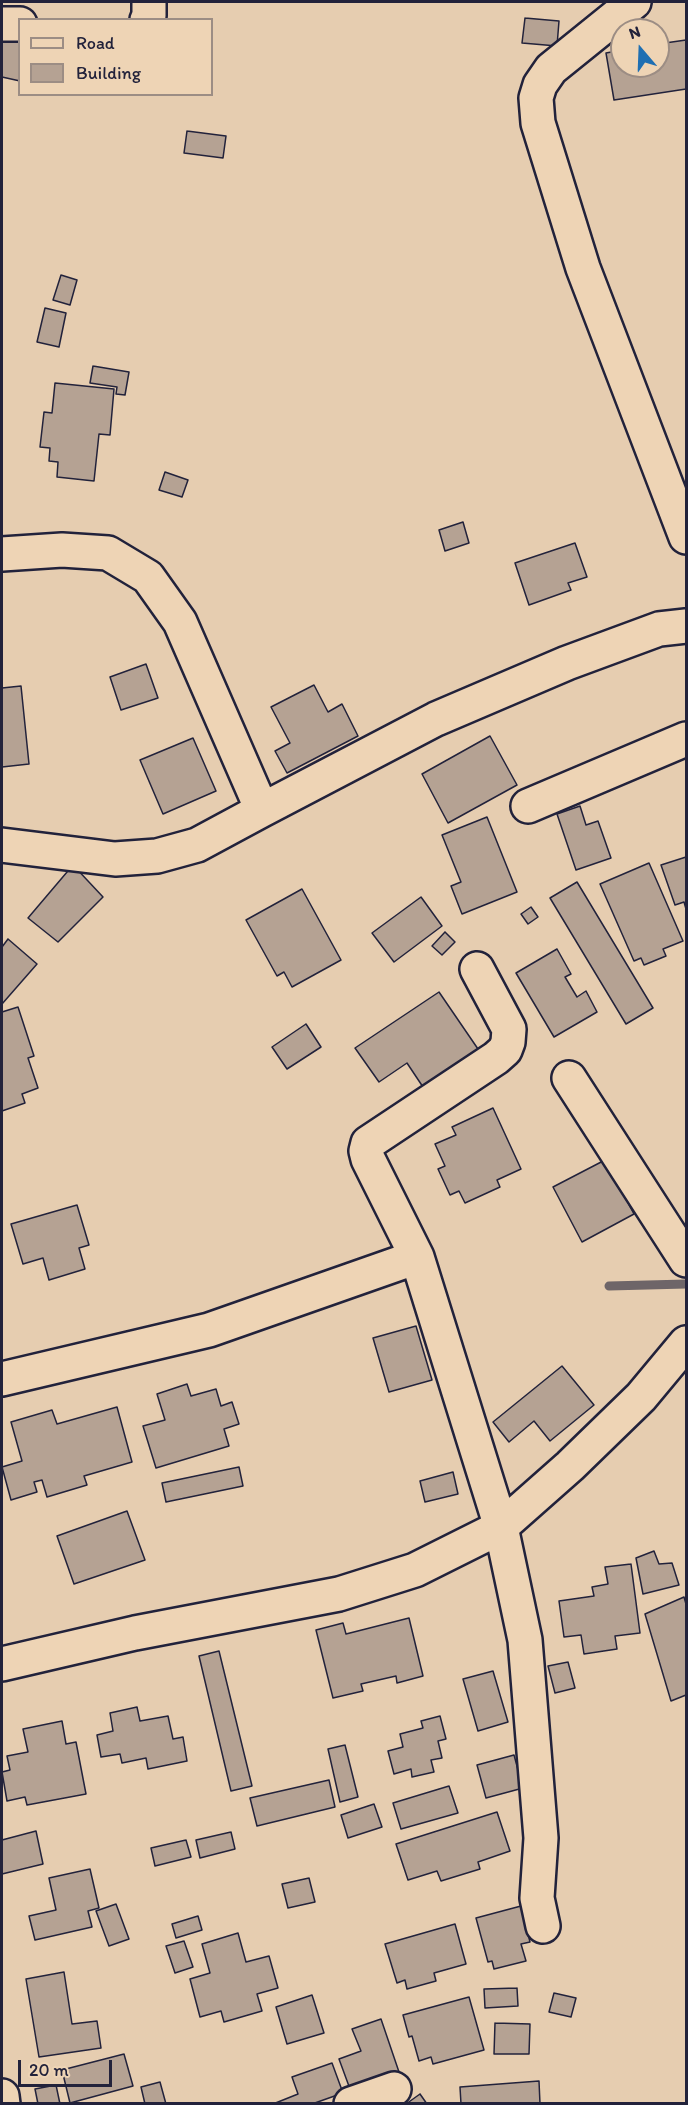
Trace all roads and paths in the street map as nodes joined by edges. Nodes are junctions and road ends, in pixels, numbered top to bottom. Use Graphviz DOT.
graph roads {
  1 [pos="149,2"];
  2 [pos="634,2"];
  3 [pos="148,18"];
  4 [pos="2,24"];
  5 [pos="18,24"];
  6 [pos="687,537"];
  7 [pos="2,554"];
  8 [pos="687,626"];
  9 [pos="687,739"];
  10 [pos="528,806"];
  11 [pos="262,810"];
  12 [pos="2,845"];
  13 [pos="477,969"];
  14 [pos="570,1078"];
  15 [pos="417,1257"];
  16 [pos="687,1260"];
  17 [pos="687,1343"];
  18 [pos="2,1379"];
  19 [pos="501,1527"];
  20 [pos="2,1664"];
  21 [pos="543,1926"];
  22 [pos="393,2089"];
  23 [pos="2,2096"];
  24 [pos="3,2103"];
  25 [pos="351,2103"];
  1 -- 3 [label="street"];
  2 -- 6 [label="street"];
  4 -- 5 [label="street"];
  7 -- 11 [label="street"];
  8 -- 11 [label="street"];
  9 -- 10 [label="street"];
  11 -- 12 [label="street"];
  13 -- 15 [label="street"];
  14 -- 16 [label="street"];
  15 -- 18 [label="street"];
  15 -- 19 [label="street"];
  17 -- 19 [label="street"];
  19 -- 20 [label="street"];
  19 -- 21 [label="street"];
  22 -- 25 [label="street"];
  23 -- 24 [label="street"];
}
